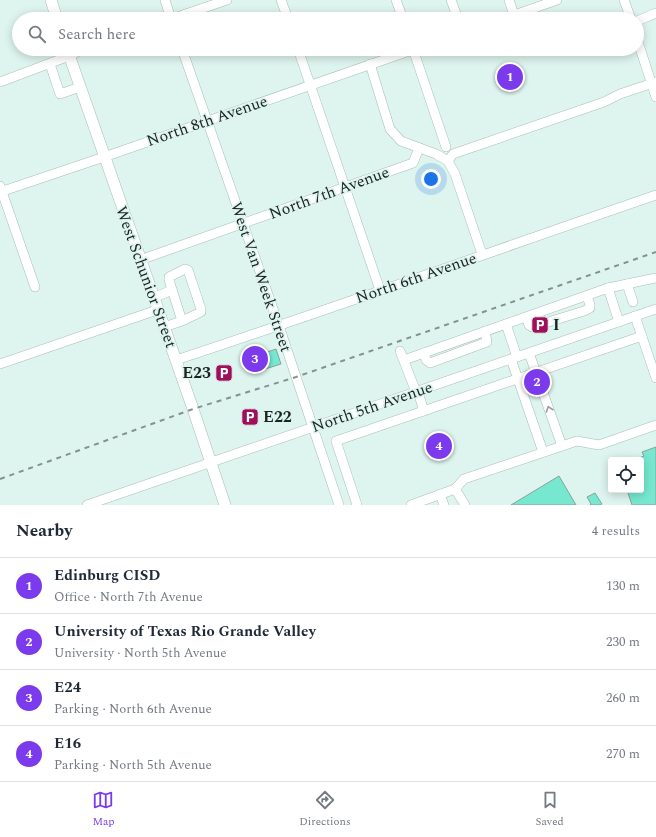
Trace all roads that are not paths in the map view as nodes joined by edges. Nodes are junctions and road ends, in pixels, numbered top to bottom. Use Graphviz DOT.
graph roads {
  1 [pos="51,0"];
  2 [pos="165,0"];
  3 [pos="227,0"];
  4 [pos="281,0"];
  5 [pos="396,0"];
  6 [pos="451,0"];
  7 [pos="509,0"];
  8 [pos="558,0"];
  9 [pos="624,0"];
  10 [pos="55,12"];
  11 [pos="169,12"];
  12 [pos="192,12"];
  13 [pos="285,12"];
  14 [pos="400,12"];
  15 [pos="455,12"];
  16 [pos="513,12"];
  17 [pos="523,12"];
  18 [pos="628,12"];
  19 [pos="656,14"];
  20 [pos="644,18"];
  21 [pos="63,56"];
  22 [pos="69,56"];
  23 [pos="184,56"];
  24 [pos="301,56"];
  25 [pos="393,56"];
  26 [pos="416,56"];
  27 [pos="644,56"];
  28 [pos="50,64"];
  29 [pos="370,64"];
  30 [pos="0,82"];
  31 [pos="654,83"];
  32 [pos="311,85"];
  33 [pos="80,87"];
  34 [pos="656,97"];
  35 [pos="207,121"];
  36 [pos="446,147"];
  37 [pos="419,148"];
  38 [pos="104,157"];
  39 [pos="448,161"];
  40 [pos="346,186"];
  41 [pos="1,190"];
  42 [pos="656,195"];
  43 [pos="243,224"];
  44 [pos="482,254"];
  45 [pos="140,260"];
  46 [pos="656,278"];
  47 [pos="627,284"];
  48 [pos="35,287"];
  49 [pos="608,288"];
  50 [pos="172,290"];
  51 [pos="380,290"];
  52 [pos="587,296"];
  53 [pos="153,298"];
  54 [pos="634,302"];
  55 [pos="656,309"];
  56 [pos="157,310"];
  57 [pos="635,316"];
  58 [pos="526,317"];
  59 [pos="182,321"];
  60 [pos="619,322"];
  61 [pos="506,324"];
  62 [pos="279,326"];
  63 [pos="164,327"];
  64 [pos="642,336"];
  65 [pos="529,353"];
  66 [pos="514,358"];
  67 [pos="176,360"];
  68 [pos="0,364"];
  69 [pos="536,372"];
  70 [pos="518,378"];
  71 [pos="656,378"];
  72 [pos="417,392"];
  73 [pos="424,411"];
  74 [pos="656,425"];
  75 [pos="312,427"];
  76 [pos="562,446"];
  77 [pos="543,452"];
  78 [pos="210,463"];
  79 [pos="455,489"];
  80 [pos="440,494"];
  81 [pos="87,505"];
  82 [pos="225,505"];
  83 [pos="339,505"];
  84 [pos="357,505"];
  85 [pos="411,505"];
  86 [pos="444,505"];
  87 [pos="465,505"];
  1 -- 10 [label="main road"];
  2 -- 11 [label="street"];
  3 -- 12 [label="street"];
  4 -- 13 [label="street"];
  5 -- 14 [label="street"];
  6 -- 15 [label="street"];
  7 -- 16 [label="street"];
  8 -- 17 [label="street"];
  9 -- 18 [label="street"];
  19 -- 20 [label="street"];
  21 -- 28 [label="street"];
  22 -- 33 [label="main road, West Schunior Street"];
  23 -- 35 [label="street, West Van Week Street"];
  24 -- 32 [label="street"];
  25 -- 29 [label="street, North 8th Avenue"];
  26 -- 36 [label="street"];
  27 -- 31 [label="street"];
  28 -- 30 [label="street"];
  28 -- 33 [label="street"];
  29 -- 32 [label="street, North 8th Avenue"];
  29 -- 37 [label="street"];
  31 -- 34 [label="street"];
  31 -- 39 [label="street"];
  32 -- 35 [label="street, North 8th Avenue"];
  32 -- 40 [label="street"];
  33 -- 38 [label="main road, West Schunior Street"];
  35 -- 38 [label="street, North 8th Avenue"];
  35 -- 43 [label="street, West Van Week Street"];
  37 -- 39 [label="street"];
  37 -- 40 [label="street, North 7th Avenue"];
  38 -- 41 [label="street, North 8th Avenue"];
  38 -- 45 [label="main road, West Schunior Street"];
  39 -- 44 [label="street"];
  40 -- 43 [label="street, North 7th Avenue"];
  40 -- 51 [label="street"];
  41 -- 48 [label="street"];
  42 -- 44 [label="street, North 6th Avenue"];
  43 -- 45 [label="street, North 7th Avenue"];
  43 -- 62 [label="street, West Van Week Street"];
  44 -- 51 [label="street, North 6th Avenue"];
  45 -- 53 [label="main road, West Schunior Street"];
  46 -- 47 [label="street"];
  47 -- 49 [label="street"];
  47 -- 54 [label="street"];
  49 -- 52 [label="street"];
  49 -- 60 [label="street"];
  50 -- 53 [label="street"];
  50 -- 59 [label="street"];
  50 -- 59 [label="street"];
  51 -- 62 [label="street, North 6th Avenue"];
  52 -- 58 [label="street"];
  52 -- 58 [label="street"];
  53 -- 56 [label="main road, West Schunior Street"];
  55 -- 57 [label="street, North 5th Avenue"];
  56 -- 63 [label="main road, West Schunior Street"];
  56 -- 68 [label="street"];
  57 -- 60 [label="street, North 5th Avenue"];
  57 -- 64 [label="street"];
  58 -- 61 [label="street"];
  59 -- 63 [label="street"];
  60 -- 65 [label="street, North 5th Avenue"];
  61 -- 66 [label="street"];
  61 -- 72 [label="street"];
  62 -- 67 [label="street, North 6th Avenue"];
  62 -- 75 [label="street, West Van Week Street"];
  63 -- 67 [label="main road, West Schunior Street"];
  64 -- 69 [label="street"];
  64 -- 71 [label="street"];
  65 -- 66 [label="street, North 5th Avenue"];
  65 -- 69 [label="street"];
  66 -- 70 [label="street"];
  66 -- 72 [label="street, North 5th Avenue"];
  67 -- 78 [label="main road, West Schunior Street"];
  69 -- 70 [label="street"];
  76 -- 69 [label="street, one-way"];
  70 -- 73 [label="street"];
  70 -- 77 [label="street"];
  72 -- 73 [label="street"];
  72 -- 75 [label="street, North 5th Avenue"];
  73 -- 84 [label="street"];
  74 -- 76 [label="street"];
  75 -- 78 [label="street, North 5th Avenue"];
  75 -- 83 [label="street, West Van Week Street"];
  76 -- 77 [label="street"];
  77 -- 79 [label="street"];
  78 -- 81 [label="street, North 5th Avenue"];
  78 -- 82 [label="main road, West Schunior Street"];
  79 -- 80 [label="street"];
  79 -- 87 [label="street"];
  80 -- 85 [label="street"];
  80 -- 86 [label="street"];
}
